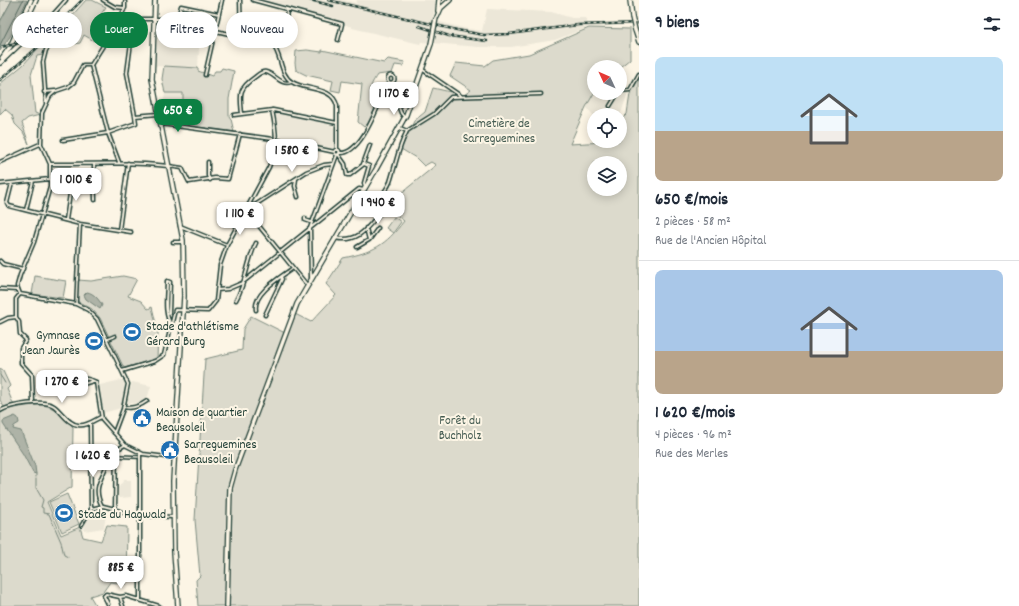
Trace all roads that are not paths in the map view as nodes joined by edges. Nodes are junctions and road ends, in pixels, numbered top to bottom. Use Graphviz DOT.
graph roads {
  1 [pos="32,0"];
  2 [pos="36,0"];
  3 [pos="66,0"];
  4 [pos="103,0"];
  5 [pos="155,0"];
  6 [pos="222,0"];
  7 [pos="240,0"];
  8 [pos="253,0"];
  9 [pos="438,0"];
  10 [pos="450,0"];
  11 [pos="630,0"];
  12 [pos="124,2"];
  13 [pos="125,8"];
  14 [pos="287,9"];
  15 [pos="31,12"];
  16 [pos="56,12"];
  17 [pos="123,12"];
  18 [pos="180,12"];
  19 [pos="210,12"];
  20 [pos="241,12"];
  21 [pos="287,12"];
  22 [pos="219,14"];
  23 [pos="437,17"];
  24 [pos="218,18"];
  25 [pos="148,19"];
  26 [pos="155,19"];
  27 [pos="338,40"];
  28 [pos="639,42"];
  29 [pos="16,48"];
  30 [pos="48,48"];
  31 [pos="102,48"];
  32 [pos="130,48"];
  33 [pos="211,48"];
  34 [pos="275,48"];
  35 [pos="1,60"];
  36 [pos="91,65"];
  37 [pos="423,70"];
  38 [pos="639,74"];
  39 [pos="205,75"];
  40 [pos="291,82"];
  41 [pos="389,82"];
  42 [pos="372,90"];
  43 [pos="627,90"];
  44 [pos="56,91"];
  45 [pos="44,92"];
  46 [pos="48,92"];
  47 [pos="541,94"];
  48 [pos="50,96"];
  49 [pos="462,96"];
  50 [pos="614,100"];
  51 [pos="46,102"];
  52 [pos="398,104"];
  53 [pos="379,105"];
  54 [pos="610,106"];
  55 [pos="272,110"];
  56 [pos="158,114"];
  57 [pos="242,114"];
  58 [pos="234,115"];
  59 [pos="135,116"];
  60 [pos="405,118"];
  61 [pos="337,123"];
  62 [pos="160,124"];
  63 [pos="400,128"];
  64 [pos="407,131"];
  65 [pos="108,134"];
  66 [pos="240,134"];
  67 [pos="63,140"];
  68 [pos="277,140"];
  69 [pos="41,144"];
  70 [pos="370,145"];
  71 [pos="288,153"];
  72 [pos="337,154"];
  73 [pos="274,155"];
  74 [pos="0,162"];
  75 [pos="119,162"];
  76 [pos="208,162"];
  77 [pos="128,163"];
  78 [pos="50,164"];
  79 [pos="94,164"];
  80 [pos="333,164"];
  81 [pos="362,165"];
  82 [pos="169,166"];
  83 [pos="50,179"];
  84 [pos="296,179"];
  85 [pos="72,180"];
  86 [pos="210,180"];
  87 [pos="33,181"];
  88 [pos="12,183"];
  89 [pos="0,184"];
  90 [pos="364,189"];
  91 [pos="298,197"];
  92 [pos="95,200"];
  93 [pos="249,204"];
  94 [pos="356,204"];
  95 [pos="379,204"];
  96 [pos="26,210"];
  97 [pos="246,210"];
  98 [pos="43,215"];
  99 [pos="305,218"];
  100 [pos="66,220"];
  101 [pos="312,221"];
  102 [pos="317,223"];
  103 [pos="80,224"];
  104 [pos="180,226"];
  105 [pos="310,228"];
  106 [pos="366,228"];
  107 [pos="378,228"];
  108 [pos="119,230"];
  109 [pos="131,232"];
  110 [pos="335,238"];
  111 [pos="369,240"];
  112 [pos="173,242"];
  113 [pos="183,242"];
  114 [pos="256,243"];
  115 [pos="227,245"];
  116 [pos="357,248"];
  117 [pos="280,252"];
  118 [pos="0,261"];
  119 [pos="293,268"];
  120 [pos="310,268"];
  121 [pos="23,269"];
  122 [pos="314,275"];
  123 [pos="281,277"];
  124 [pos="312,279"];
  125 [pos="77,280"];
  126 [pos="242,283"];
  127 [pos="308,286"];
  128 [pos="0,289"];
  129 [pos="17,290"];
  130 [pos="217,290"];
  131 [pos="20,294"];
  132 [pos="236,300"];
  133 [pos="76,304"];
  134 [pos="184,310"];
  135 [pos="256,310"];
  136 [pos="168,314"];
  137 [pos="265,315"];
  138 [pos="16,317"];
  139 [pos="0,322"];
  140 [pos="172,326"];
  141 [pos="115,336"];
  142 [pos="108,339"];
  143 [pos="122,371"];
  144 [pos="93,381"];
  145 [pos="147,401"];
  146 [pos="33,403"];
  147 [pos="124,406"];
  148 [pos="0,411"];
  149 [pos="101,417"];
  150 [pos="90,423"];
  151 [pos="114,433"];
  152 [pos="125,445"];
  153 [pos="116,450"];
  154 [pos="81,452"];
  155 [pos="89,452"];
  156 [pos="140,453"];
  157 [pos="116,456"];
  158 [pos="138,457"];
  159 [pos="174,458"];
  160 [pos="102,506"];
  161 [pos="90,509"];
  162 [pos="115,509"];
  163 [pos="139,515"];
  164 [pos="173,517"];
  165 [pos="81,526"];
  166 [pos="120,597"];
  167 [pos="140,600"];
  168 [pos="108,604"];
  169 [pos="123,606"];
  170 [pos="159,606"];
  171 [pos="178,606"];
  172 [pos="227,606"];
  1 -- 35 [label="main road"];
  1 -- 35 [label="main road"];
  2 -- 15 [label="main road"];
  3 -- 16 [label="street"];
  4 -- 13 [label="street"];
  5 -- 26 [label="main road"];
  6 -- 22 [label="street"];
  7 -- 20 [label="street"];
  8 -- 14 [label="street"];
  9 -- 23 [label="main road"];
  10 -- 23 [label="main road"];
  11 -- 28 [label="main road, bridge"];
  12 -- 13 [label="street"];
  13 -- 17 [label="street"];
  14 -- 21 [label="street"];
  14 -- 27 [label="street"];
  18 -- 19 [label="street"];
  22 -- 24 [label="street"];
  23 -- 37 [label="main road, bridge"];
  25 -- 26 [label="street"];
  26 -- 56 [label="main road"];
  29 -- 35 [label="main road"];
  30 -- 45 [label="street"];
  31 -- 36 [label="street"];
  32 -- 59 [label="street"];
  33 -- 39 [label="street"];
  34 -- 40 [label="street"];
  36 -- 44 [label="street"];
  36 -- 65 [label="street"];
  37 -- 49 [label="street"];
  37 -- 60 [label="main road"];
  38 -- 43 [label="street"];
  40 -- 57 [label="street"];
  40 -- 61 [label="street"];
  41 -- 53 [label="street"];
  42 -- 53 [label="street"];
  44 -- 46 [label="street"];
  44 -- 48 [label="street"];
  45 -- 46 [label="street"];
  45 -- 51 [label="street"];
  46 -- 48 [label="street"];
  47 -- 49 [label="street"];
  48 -- 51 [label="street"];
  49 -- 64 [label="street"];
  50 -- 54 [label="street"];
  51 -- 69 [label="street"];
  52 -- 60 [label="street"];
  53 -- 72 [label="street"];
  55 -- 57 [label="street"];
  55 -- 61 [label="street"];
  55 -- 68 [label="street"];
  56 -- 59 [label="street"];
  56 -- 62 [label="main road"];
  57 -- 58 [label="street"];
  59 -- 65 [label="street"];
  60 -- 63 [label="main road"];
  61 -- 72 [label="street"];
  62 -- 66 [label="street"];
  62 -- 82 [label="main road"];
  63 -- 64 [label="street"];
  63 -- 90 [label="main road"];
  64 -- 95 [label="street"];
  65 -- 67 [label="street"];
  65 -- 75 [label="street"];
  66 -- 68 [label="street"];
  66 -- 86 [label="street"];
  68 -- 72 [label="street"];
  68 -- 73 [label="street"];
  69 -- 74 [label="street"];
  69 -- 78 [label="street"];
  70 -- 81 [label="street"];
  71 -- 73 [label="street"];
  72 -- 80 [label="street"];
  72 -- 81 [label="street"];
  73 -- 93 [label="street"];
  75 -- 77 [label="street"];
  75 -- 79 [label="street"];
  76 -- 86 [label="street"];
  77 -- 82 [label="street"];
  77 -- 108 [label="street"];
  78 -- 79 [label="street"];
  78 -- 83 [label="street"];
  79 -- 92 [label="street"];
  80 -- 84 [label="street"];
  80 -- 101 [label="street"];
  81 -- 90 [label="street"];
  82 -- 86 [label="street"];
  82 -- 104 [label="main road"];
  83 -- 87 [label="street"];
  83 -- 98 [label="street"];
  84 -- 91 [label="street"];
  84 -- 93 [label="street"];
  85 -- 100 [label="street"];
  87 -- 88 [label="street"];
  87 -- 96 [label="street"];
  88 -- 89 [label="street"];
  88 -- 96 [label="street"];
  90 -- 94 [label="main road"];
  90 -- 102 [label="street"];
  93 -- 97 [label="street"];
  94 -- 95 [label="street"];
  94 -- 110 [label="main road"];
  95 -- 106 [label="street"];
  96 -- 98 [label="street"];
  97 -- 115 [label="street"];
  97 -- 117 [label="street"];
  98 -- 100 [label="street"];
  98 -- 121 [label="street"];
  99 -- 101 [label="street"];
  100 -- 103 [label="street"];
  101 -- 102 [label="street"];
  101 -- 105 [label="street"];
  102 -- 105 [label="street"];
  103 -- 108 [label="street"];
  103 -- 125 [label="street"];
  104 -- 113 [label="main road"];
  104 -- 115 [label="street"];
  105 -- 117 [label="street"];
  105 -- 120 [label="street"];
  106 -- 110 [label="street"];
  106 -- 111 [label="street"];
  107 -- 111 [label="street"];
  108 -- 109 [label="street"];
  110 -- 122 [label="main road"];
  111 -- 116 [label="street"];
  112 -- 113 [label="street"];
  113 -- 134 [label="main road"];
  114 -- 126 [label="street"];
  115 -- 130 [label="street"];
  117 -- 119 [label="street"];
  117 -- 126 [label="street"];
  118 -- 121 [label="street"];
  119 -- 123 [label="street"];
  119 -- 127 [label="street"];
  120 -- 122 [label="street"];
  120 -- 124 [label="street"];
  121 -- 129 [label="street"];
  122 -- 124 [label="main road"];
  123 -- 135 [label="street"];
  123 -- 137 [label="street"];
  124 -- 127 [label="main road"];
  125 -- 133 [label="street"];
  126 -- 130 [label="street"];
  126 -- 132 [label="street"];
  127 -- 172 [label="main road"];
  128 -- 129 [label="street"];
  129 -- 131 [label="street"];
  130 -- 134 [label="street"];
  131 -- 133 [label="street"];
  131 -- 138 [label="street"];
  133 -- 142 [label="street"];
  134 -- 140 [label="street"];
  134 -- 159 [label="main road"];
  136 -- 136 [label="street"];
  136 -- 140 [label="street"];
  138 -- 139 [label="street"];
  138 -- 146 [label="street"];
  140 -- 143 [label="street"];
  141 -- 142 [label="street"];
  142 -- 143 [label="street"];
  143 -- 147 [label="street"];
  144 -- 144 [label="street"];
  144 -- 149 [label="street"];
  145 -- 147 [label="street"];
  146 -- 148 [label="street"];
  146 -- 150 [label="street"];
  147 -- 151 [label="street"];
  149 -- 150 [label="street"];
  149 -- 151 [label="street"];
  150 -- 155 [label="street"];
  151 -- 152 [label="street"];
  152 -- 153 [label="street"];
  152 -- 156 [label="street"];
  153 -- 157 [label="street"];
  153 -- 160 [label="street"];
  154 -- 155 [label="street"];
  155 -- 161 [label="street"];
  156 -- 158 [label="street"];
  156 -- 159 [label="street"];
  157 -- 158 [label="street"];
  157 -- 162 [label="street"];
  158 -- 163 [label="street"];
  159 -- 164 [label="main road"];
  160 -- 161 [label="street"];
  160 -- 162 [label="street"];
  161 -- 165 [label="street"];
  162 -- 163 [label="street"];
  163 -- 164 [label="street"];
  163 -- 167 [label="street"];
  164 -- 171 [label="main road"];
  166 -- 167 [label="street"];
  166 -- 168 [label="street"];
  166 -- 169 [label="street"];
  167 -- 170 [label="street"];
}
